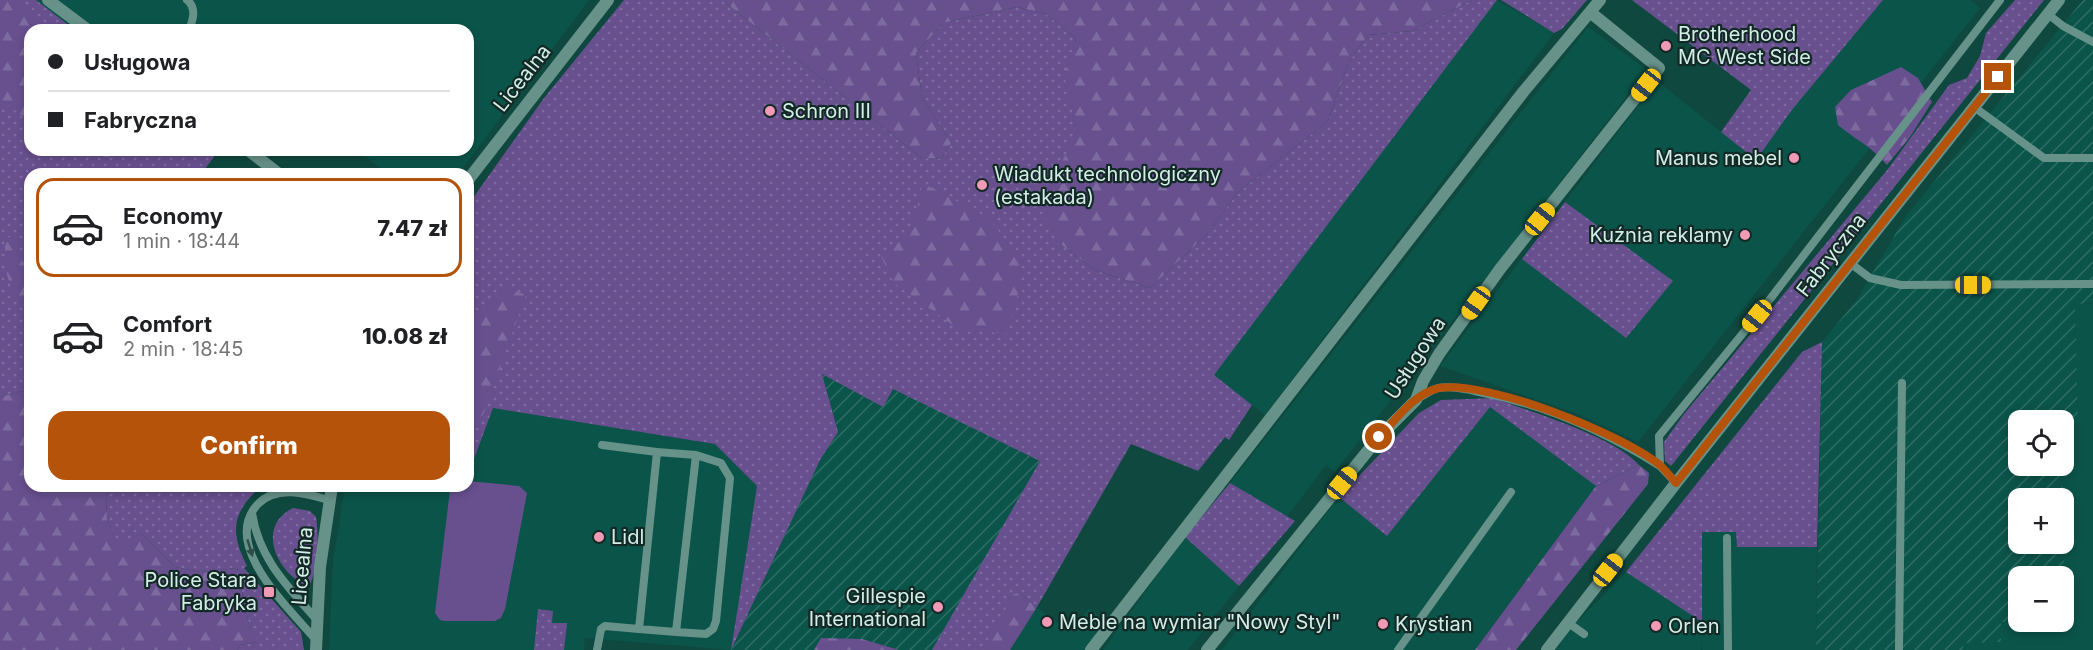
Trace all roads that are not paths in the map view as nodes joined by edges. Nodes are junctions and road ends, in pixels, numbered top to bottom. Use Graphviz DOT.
graph roads {
  1 [pos="48,0"];
  2 [pos="187,0"];
  3 [pos="608,0"];
  4 [pos="1600,0"];
  5 [pos="2000,0"];
  6 [pos="2059,0"];
  7 [pos="1590,12"];
  8 [pos="2048,14"];
  9 [pos="80,24"];
  10 [pos="191,24"];
  11 [pos="2093,42"];
  12 [pos="1974,107"];
  13 [pos="256,156"];
  14 [pos="2093,158"];
  15 [pos="271,168"];
  16 [pos="474,172"];
  17 [pos="1850,263"];
  18 [pos="2093,284"];
  19 [pos="1902,383"];
  20 [pos="1416,400"];
  21 [pos="602,445"];
  22 [pos="657,452"];
  23 [pos="696,455"];
  24 [pos="1660,466"];
  25 [pos="1676,483"];
  26 [pos="330,492"];
  27 [pos="1511,492"];
  28 [pos="328,500"];
  29 [pos="252,512"];
  30 [pos="1727,538"];
  31 [pos="317,620"];
  32 [pos="1567,622"];
  33 [pos="639,629"];
  34 [pos="676,632"];
  35 [pos="1584,634"];
  36 [pos="316,645"];
  37 [pos="597,650"];
  38 [pos="1091,650"];
  39 [pos="1207,650"];
  40 [pos="1398,650"];
  41 [pos="1547,650"];
  42 [pos="1728,650"];
  43 [pos="1899,650"];
  1 -- 9 [label="street"];
  2 -- 10 [label="lane"];
  3 -- 16 [label="street, Licealna"];
  4 -- 7 [label="street"];
  5 -- 24 [label="lane"];
  6 -- 8 [label="street, Fabryczna"];
  7 -- 20 [label="street, Usługowa"];
  7 -- 38 [label="street"];
  8 -- 11 [label="lane"];
  8 -- 12 [label="street, Fabryczna"];
  12 -- 14 [label="lane"];
  12 -- 17 [label="street, Fabryczna"];
  13 -- 15 [label="street"];
  17 -- 18 [label="lane"];
  17 -- 25 [label="street, Fabryczna"];
  19 -- 43 [label="lane"];
  20 -- 24 [label="lane"];
  20 -- 39 [label="street, Usługowa"];
  21 -- 22 [label="lane"];
  22 -- 23 [label="lane"];
  22 -- 33 [label="lane"];
  23 -- 34 [label="lane"];
  23 -- 34 [label="lane"];
  24 -- 25 [label="lane"];
  25 -- 32 [label="street, Fabryczna"];
  26 -- 28 [label="street, Licealna"];
  27 -- 40 [label="lane"];
  28 -- 29 [label="lane"];
  28 -- 31 [label="street, Licealna"];
  29 -- 31 [label="lane"];
  29 -- 36 [label="lane, one-way"];
  30 -- 42 [label="lane"];
  31 -- 36 [label="street, Licealna"];
  32 -- 35 [label="lane"];
  32 -- 41 [label="street, Fabryczna"];
  33 -- 34 [label="lane"];
  33 -- 37 [label="lane"];
}
